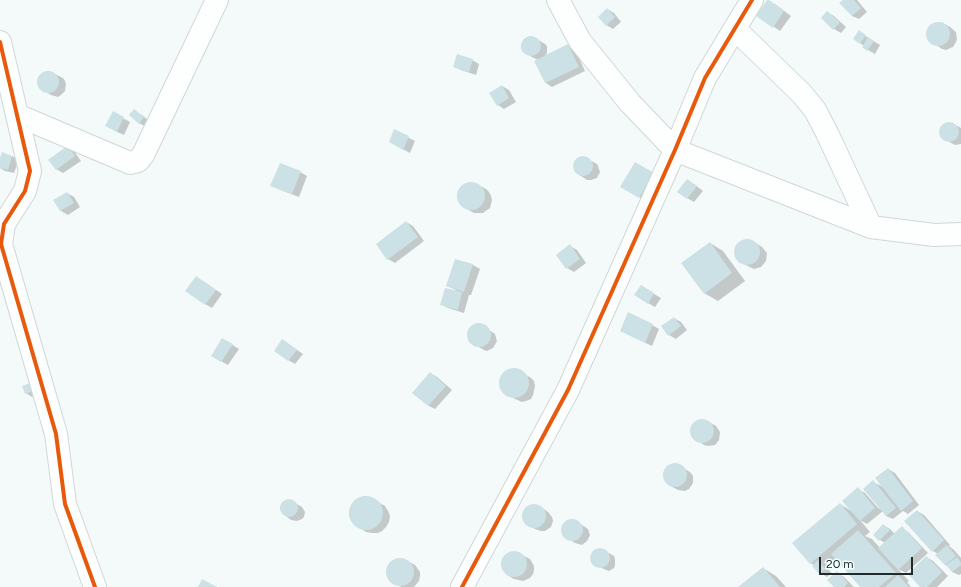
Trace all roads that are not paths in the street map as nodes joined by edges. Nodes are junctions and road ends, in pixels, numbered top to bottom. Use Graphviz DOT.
graph roads {
  1 [pos="217,0"];
  2 [pos="558,0"];
  3 [pos="752,0"];
  4 [pos="735,29"];
  5 [pos="0,42"];
  6 [pos="17,115"];
  7 [pos="676,150"];
  8 [pos="871,227"];
  9 [pos="961,234"];
  10 [pos="95,587"];
  11 [pos="462,587"];
  1 -- 6 [label="street"];
  2 -- 7 [label="street"];
  3 -- 4 [label="street"];
  4 -- 7 [label="street"];
  4 -- 8 [label="street"];
  5 -- 6 [label="street"];
  6 -- 10 [label="street"];
  7 -- 8 [label="street"];
  7 -- 11 [label="street"];
  8 -- 9 [label="street"];
}
